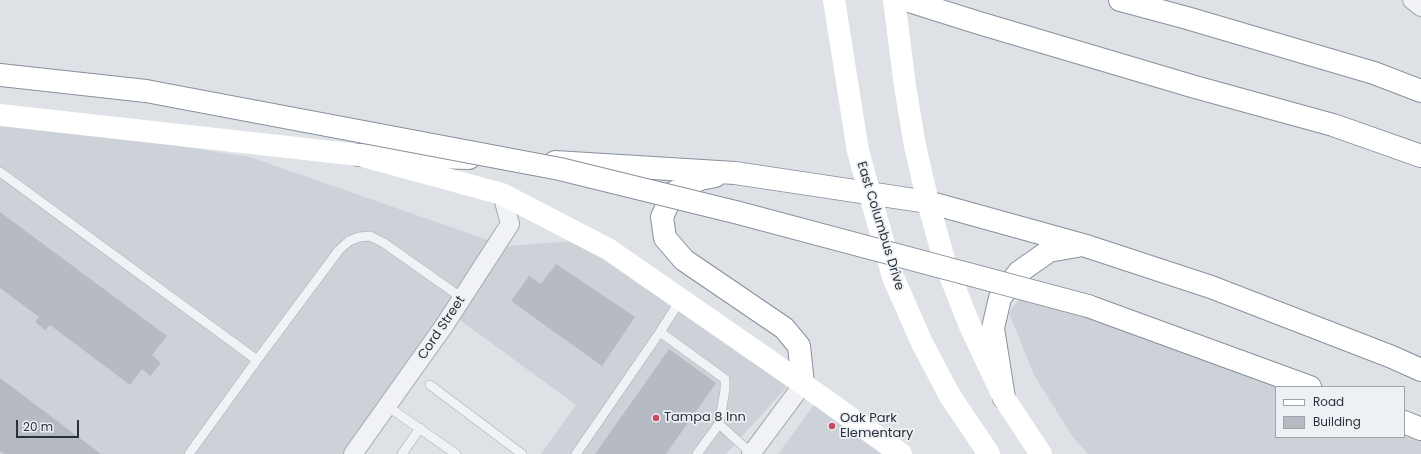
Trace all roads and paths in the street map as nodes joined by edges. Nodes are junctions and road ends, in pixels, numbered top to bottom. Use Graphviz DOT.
graph roads {
  1 [pos="834,0"];
  2 [pos="894,0"];
  3 [pos="906,0"];
  4 [pos="946,0"];
  5 [pos="1120,0"];
  6 [pos="1412,0"];
  7 [pos="1421,7"];
  8 [pos="979,23"];
  9 [pos="0,75"];
  10 [pos="1421,91"];
  11 [pos="0,115"];
  12 [pos="359,155"];
  13 [pos="1421,156"];
  14 [pos="0,172"];
  15 [pos="735,173"];
  16 [pos="868,192"];
  17 [pos="502,194"];
  18 [pos="928,202"];
  19 [pos="1084,245"];
  20 [pos="462,298"];
  21 [pos="681,299"];
  22 [pos="660,332"];
  23 [pos="257,360"];
  24 [pos="1421,370"];
  25 [pos="803,384"];
  26 [pos="430,385"];
  27 [pos="1307,386"];
  28 [pos="1004,398"];
  29 [pos="387,406"];
  30 [pos="1405,422"];
  31 [pos="719,424"];
  32 [pos="420,428"];
  33 [pos="1421,429"];
  34 [pos="751,453"];
  35 [pos="189,454"];
  36 [pos="353,454"];
  37 [pos="402,454"];
  38 [pos="456,454"];
  39 [pos="522,454"];
  40 [pos="576,454"];
  41 [pos="697,454"];
  42 [pos="901,454"];
  43 [pos="989,454"];
  44 [pos="1040,454"];
  1 -- 16 [label="main road, East Columbus Drive"];
  2 -- 18 [label="main road"];
  3 -- 8 [label="main road"];
  4 -- 8 [label="main road"];
  5 -- 10 [label="main road"];
  6 -- 7 [label="street"];
  8 -- 13 [label="main road"];
  9 -- 27 [label="main road, bridge"];
  11 -- 12 [label="main road"];
  12 -- 15 [label="main road"];
  12 -- 17 [label="main road"];
  14 -- 23 [label="lane"];
  15 -- 16 [label="main road"];
  15 -- 25 [label="main road"];
  16 -- 18 [label="main road"];
  16 -- 43 [label="main road, East Columbus Drive"];
  17 -- 20 [label="street, Cord Street"];
  17 -- 21 [label="main road"];
  18 -- 19 [label="main road"];
  18 -- 28 [label="main road"];
  19 -- 24 [label="main road"];
  19 -- 28 [label="main road"];
  20 -- 23 [label="lane"];
  20 -- 29 [label="street, Cord Street"];
  21 -- 22 [label="lane"];
  21 -- 25 [label="main road"];
  22 -- 31 [label="lane"];
  22 -- 40 [label="lane"];
  23 -- 35 [label="lane"];
  25 -- 34 [label="street"];
  25 -- 42 [label="main road"];
  26 -- 39 [label="lane"];
  28 -- 44 [label="main road"];
  29 -- 32 [label="lane"];
  29 -- 36 [label="street, Cord Street"];
  30 -- 33 [label="main road"];
  31 -- 34 [label="lane"];
  31 -- 41 [label="lane"];
  32 -- 37 [label="lane"];
  32 -- 38 [label="lane"];
}
